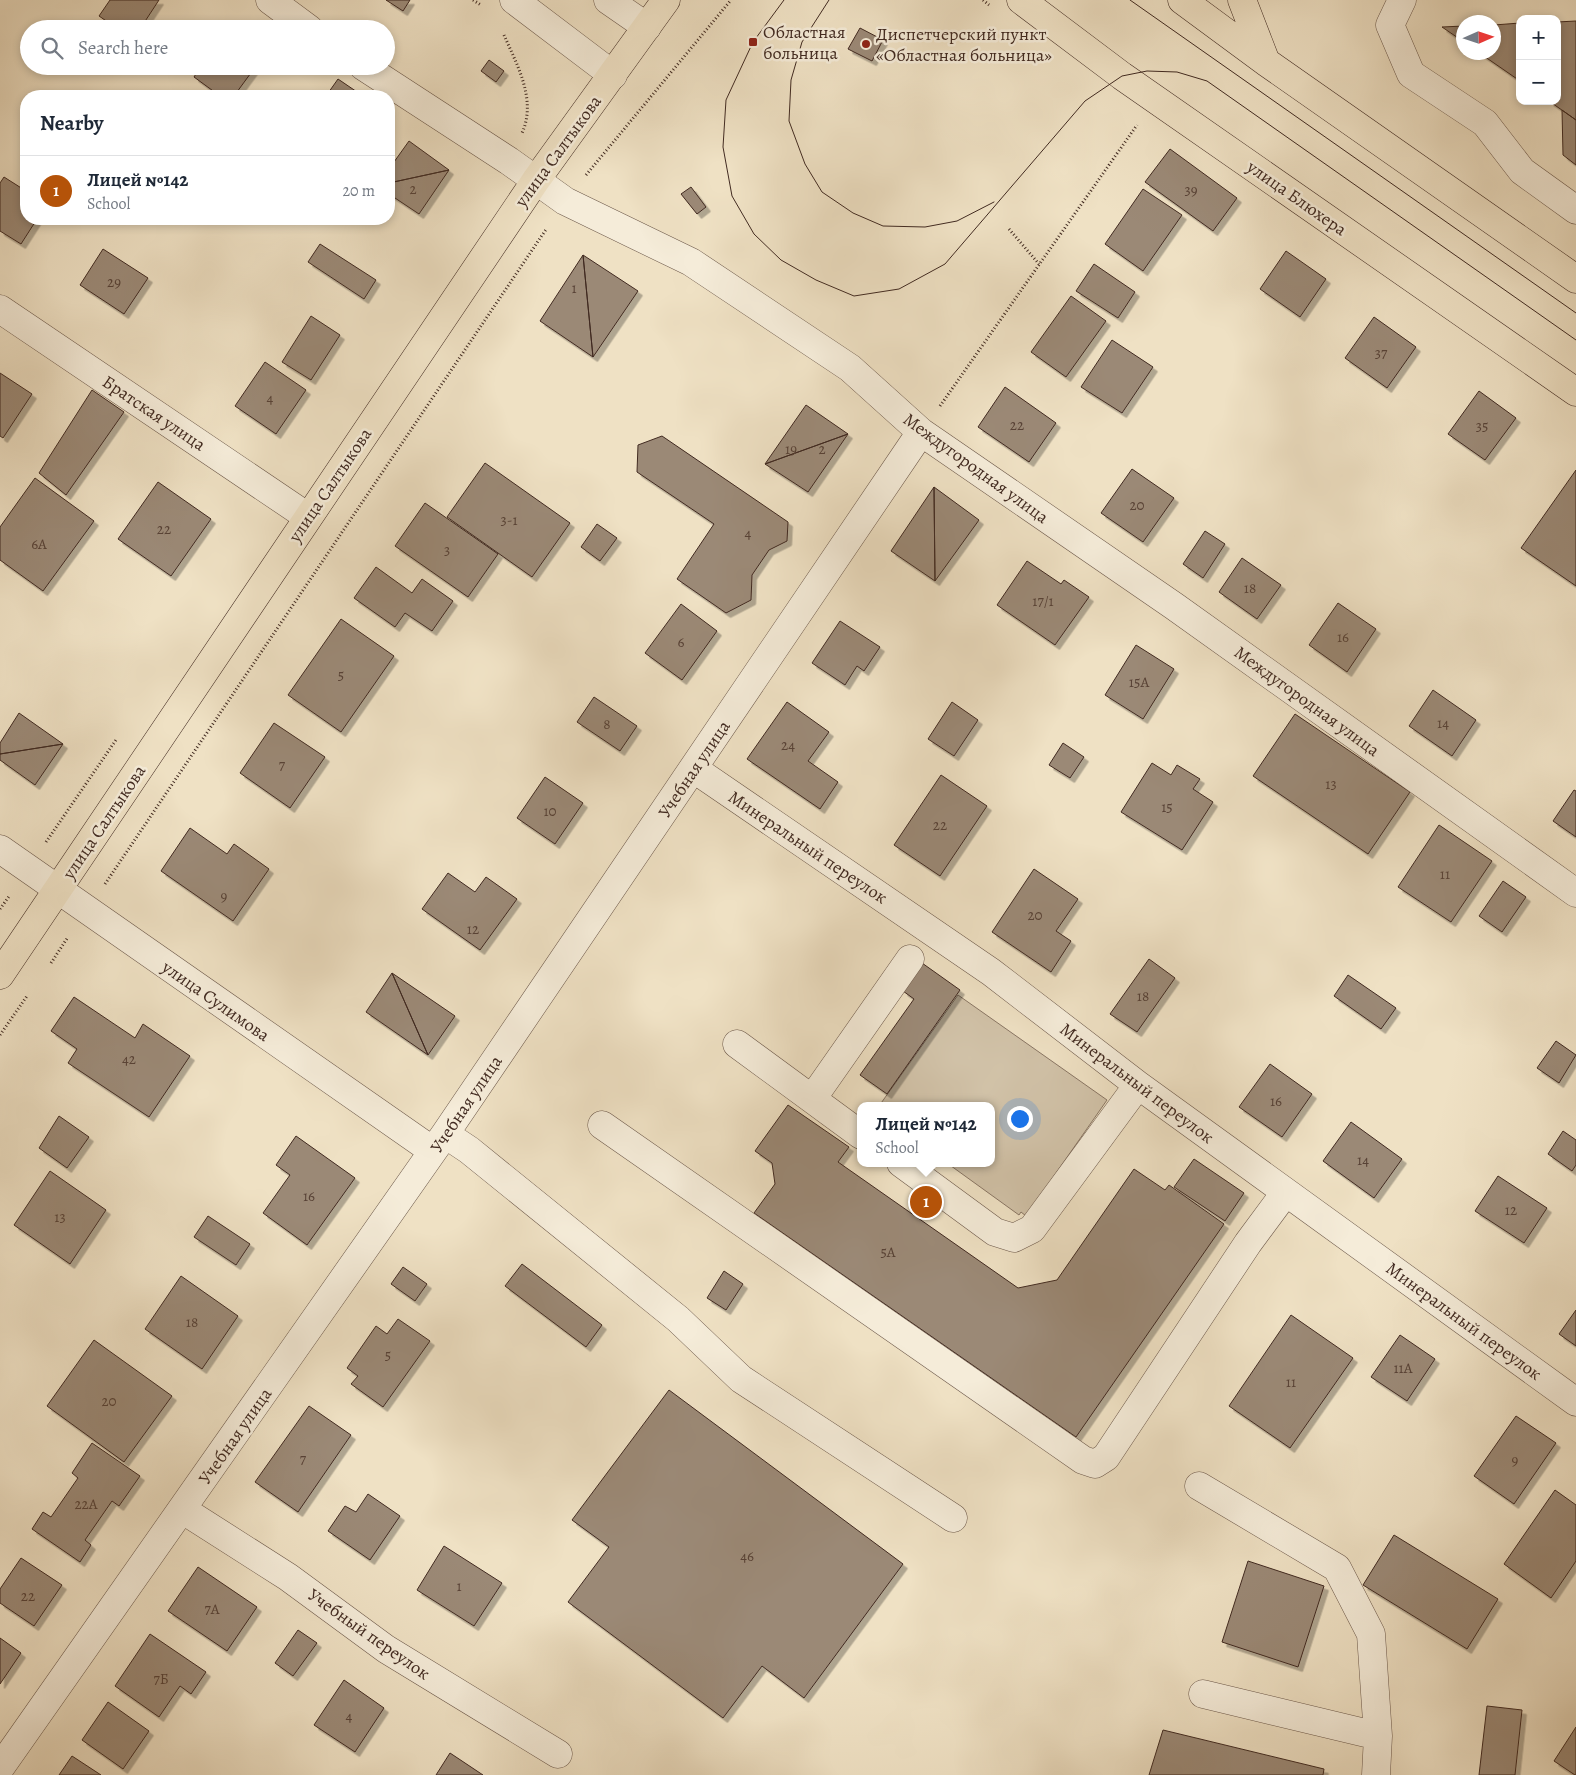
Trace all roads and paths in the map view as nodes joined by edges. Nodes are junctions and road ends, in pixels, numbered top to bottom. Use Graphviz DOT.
graph roads {
  1 [pos="270,0"];
  2 [pos="473,0"];
  3 [pos="514,0"];
  4 [pos="608,0"];
  5 [pos="666,0"];
  6 [pos="731,0"];
  7 [pos="1021,0"];
  8 [pos="1182,0"];
  9 [pos="1242,0"];
  10 [pos="1402,0"];
  11 [pos="487,8"];
  12 [pos="297,20"];
  13 [pos="647,27"];
  14 [pos="501,29"];
  15 [pos="1266,62"];
  16 [pos="377,75"];
  17 [pos="613,75"];
  18 [pos="1141,120"];
  19 [pos="509,161"];
  20 [pos="536,180"];
  21 [pos="565,201"];
  22 [pos="1576,210"];
  23 [pos="1009,229"];
  24 [pos="1039,264"];
  25 [pos="1576,279"];
  26 [pos="0,309"];
  27 [pos="1576,392"];
  28 [pos="921,432"];
  29 [pos="308,516"];
  30 [pos="118,737"];
  31 [pos="694,768"];
  32 [pos="0,849"];
  33 [pos="28,868"];
  34 [pos="58,891"];
  35 [pos="1576,893"];
  36 [pos="0,909"];
  37 [pos="86,911"];
  38 [pos="910,959"];
  39 [pos="49,965"];
  40 [pos="0,975"];
  41 [pos="32,988"];
  42 [pos="0,1035"];
  43 [pos="737,1044"];
  44 [pos="1138,1085"];
  45 [pos="812,1099"];
  46 [pos="602,1124"];
  47 [pos="857,1132"];
  48 [pos="439,1143"];
  49 [pos="906,1167"];
  50 [pos="1285,1192"];
  51 [pos="1576,1402"];
  52 [pos="1200,1486"];
  53 [pos="183,1510"];
  54 [pos="953,1518"];
  55 [pos="1203,1694"];
  56 [pos="1378,1736"];
  57 [pos="558,1754"];
  58 [pos="0,1768"];
  59 [pos="1376,1775"];
  1 -- 12 [label="street"];
  2 -- 11 [label="path"];
  3 -- 17 [label="street"];
  4 -- 13 [label="street"];
  5 -- 13 [label="main road, улица Салтыкова"];
  6 -- 21 [label="path"];
  7 -- 27 [label="main road, улица Блюхера"];
  8 -- 15 [label="main road"];
  9 -- 15 [label="main road"];
  10 -- 22 [label="street"];
  13 -- 17 [label="main road, улица Салтыкова"];
  14 -- 19 [label="path"];
  15 -- 25 [label="main road"];
  16 -- 19 [label="street, Междугородная улица"];
  17 -- 20 [label="main road, улица Салтыкова"];
  18 -- 24 [label="path"];
  19 -- 20 [label="street, Междугородная улица"];
  20 -- 21 [label="street, Междугородная улица"];
  20 -- 29 [label="main road, улица Салтыкова"];
  21 -- 28 [label="street, Междугородная улица"];
  21 -- 37 [label="path"];
  23 -- 24 [label="path"];
  24 -- 28 [label="path"];
  26 -- 29 [label="street, Братская улица"];
  28 -- 31 [label="street, Учебная улица"];
  28 -- 35 [label="street, Междугородная улица"];
  29 -- 34 [label="main road, улица Салтыкова"];
  30 -- 33 [label="path"];
  31 -- 44 [label="street, Минеральный переулок"];
  31 -- 48 [label="street, Учебная улица"];
  32 -- 33 [label="street, улица Сулимова"];
  33 -- 34 [label="street, улица Сулимова"];
  33 -- 36 [label="path"];
  34 -- 37 [label="street, улица Сулимова"];
  34 -- 40 [label="main road, улица Салтыкова"];
  37 -- 39 [label="path"];
  37 -- 48 [label="street, улица Сулимова"];
  38 -- 45 [label="street"];
  41 -- 42 [label="path"];
  43 -- 45 [label="street"];
  44 -- 49 [label="street"];
  44 -- 50 [label="street, Минеральный переулок"];
  45 -- 47 [label="street"];
  46 -- 50 [label="street"];
  48 -- 53 [label="street, Учебная улица"];
  48 -- 54 [label="street, улица Сулимова"];
  50 -- 51 [label="street, Минеральный переулок"];
  52 -- 56 [label="street"];
  53 -- 57 [label="street, Учебный переулок"];
  53 -- 58 [label="street, Учебная улица"];
  55 -- 56 [label="street"];
  56 -- 59 [label="street"];
}
